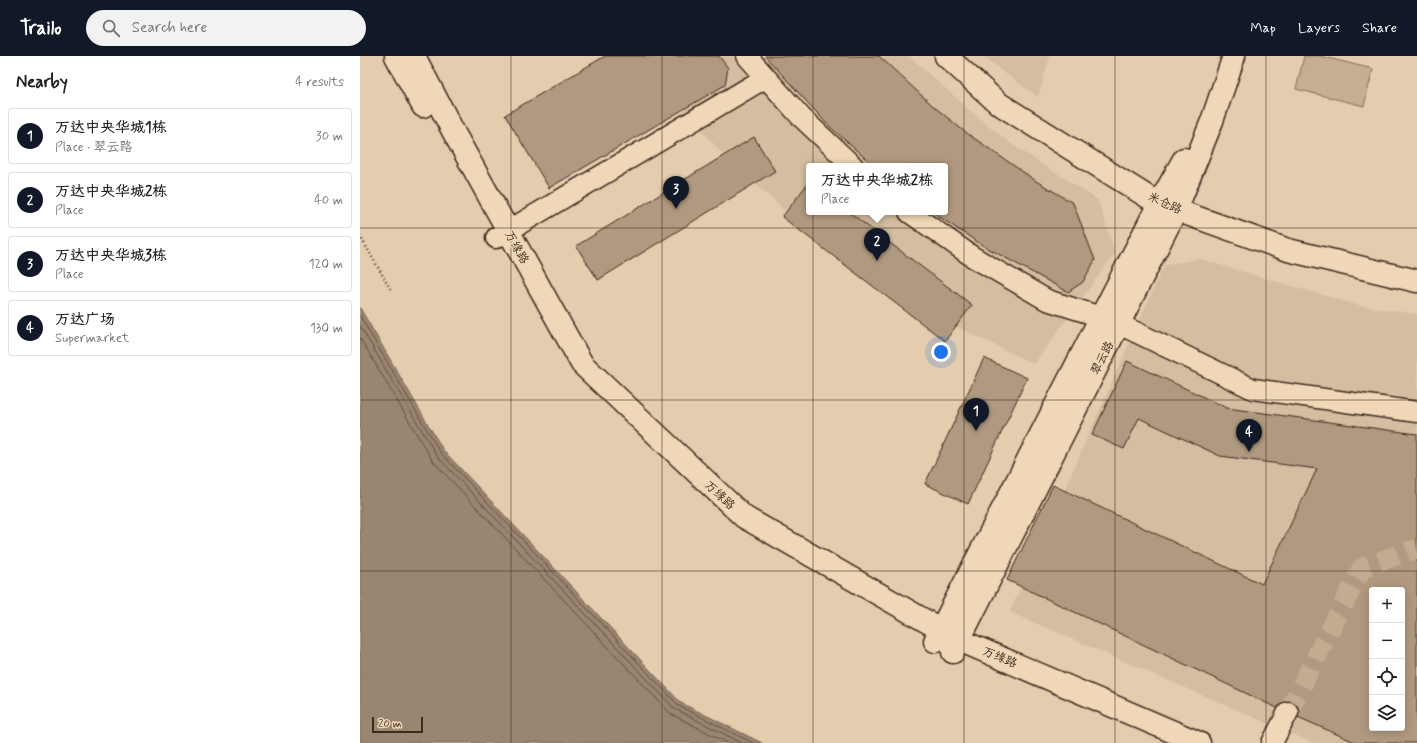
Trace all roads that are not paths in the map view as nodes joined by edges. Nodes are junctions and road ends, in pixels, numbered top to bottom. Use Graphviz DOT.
graph roads {
  1 [pos="747,56"];
  2 [pos="946,56"];
  3 [pos="1220,56"];
  4 [pos="1234,56"];
  5 [pos="401,60"];
  6 [pos="766,78"];
  7 [pos="850,163"];
  8 [pos="1168,207"];
  9 [pos="913,215"];
  10 [pos="502,234"];
  11 [pos="1417,281"];
  12 [pos="1110,320"];
  13 [pos="1417,412"];
  14 [pos="947,641"];
  15 [pos="1288,712"];
  16 [pos="1165,743"];
  17 [pos="1199,743"];
  18 [pos="1272,743"];
  1 -- 6 [label="street"];
  2 -- 8 [label="street, 米仓路"];
  3 -- 8 [label="street, 翠云路"];
  4 -- 8 [label="street, 翠云路"];
  5 -- 10 [label="street, 万缘路"];
  6 -- 7 [label="street"];
  6 -- 10 [label="street"];
  8 -- 11 [label="street, 米仓路"];
  8 -- 12 [label="street, 翠云路"];
  9 -- 12 [label="street"];
  10 -- 14 [label="street, 万缘路"];
  12 -- 13 [label="street"];
  12 -- 14 [label="street, 翠云路"];
  14 -- 16 [label="street, 万缘路"];
  14 -- 17 [label="street, 万缘路"];
  15 -- 18 [label="street"];
}
